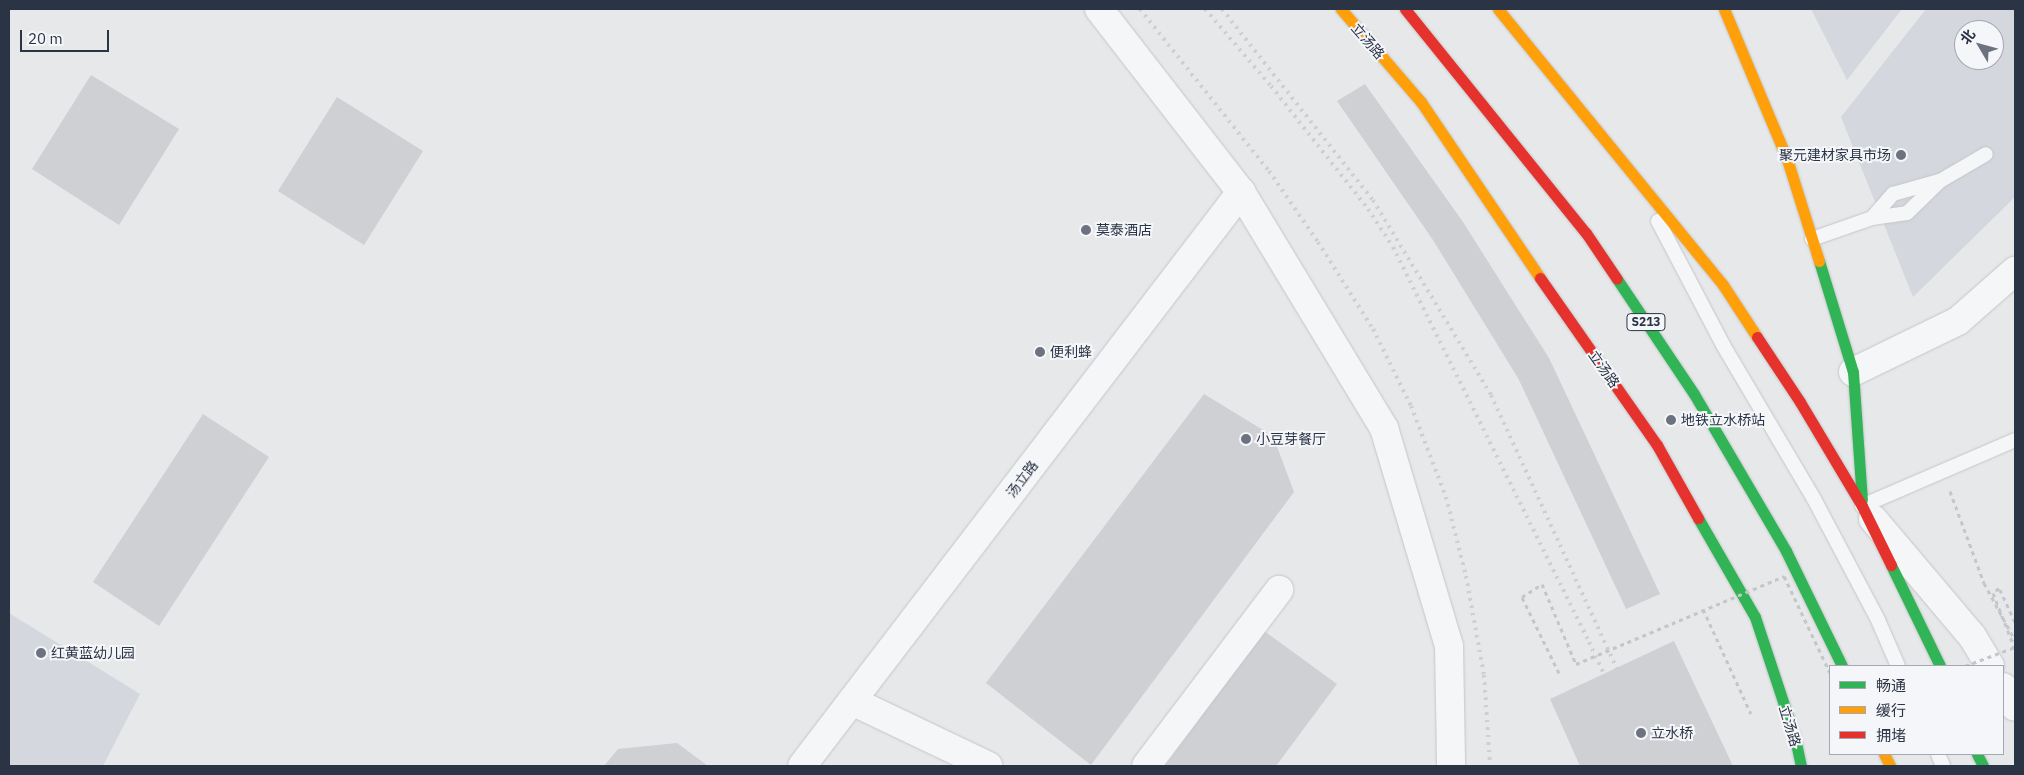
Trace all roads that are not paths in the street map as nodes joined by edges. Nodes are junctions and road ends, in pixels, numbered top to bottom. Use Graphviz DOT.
graph roads {
  1 [pos="1099,9"];
  2 [pos="1341,9"];
  3 [pos="1405,9"];
  4 [pos="1498,9"];
  5 [pos="1724,9"];
  6 [pos="1986,154"];
  7 [pos="1940,181"];
  8 [pos="1639,185"];
  9 [pos="1241,192"];
  10 [pos="1872,218"];
  11 [pos="1812,239"];
  12 [pos="2015,271"];
  13 [pos="1853,372"];
  14 [pos="2015,440"];
  15 [pos="1862,506"];
  16 [pos="1279,590"];
  17 [pos="1842,665"];
  18 [pos="1898,665"];
  19 [pos="1940,665"];
  20 [pos="1989,665"];
  21 [pos="2004,688"];
  22 [pos="852,701"];
  23 [pos="2015,707"];
  24 [pos="802,766"];
  25 [pos="988,766"];
  26 [pos="1146,766"];
  27 [pos="1451,766"];
  28 [pos="1801,766"];
  1 -- 9 [label="street"];
  2 -- 28 [label="main road, 立汤路"];
  3 -- 17 [label="main road, S213"];
  4 -- 8 [label="main road"];
  5 -- 11 [label="main road"];
  6 -- 7 [label="lane"];
  7 -- 10 [label="lane"];
  7 -- 10 [label="lane"];
  8 -- 15 [label="main road"];
  8 -- 18 [label="lane"];
  9 -- 22 [label="street, 汤立路"];
  9 -- 27 [label="street"];
  10 -- 11 [label="lane"];
  11 -- 13 [label="main road"];
  12 -- 13 [label="street"];
  13 -- 15 [label="main road"];
  14 -- 15 [label="lane"];
  15 -- 19 [label="main road"];
  15 -- 20 [label="street"];
  16 -- 26 [label="street"];
  21 -- 23 [label="street"];
  22 -- 24 [label="street, 汤立路"];
  22 -- 25 [label="street"];
}
